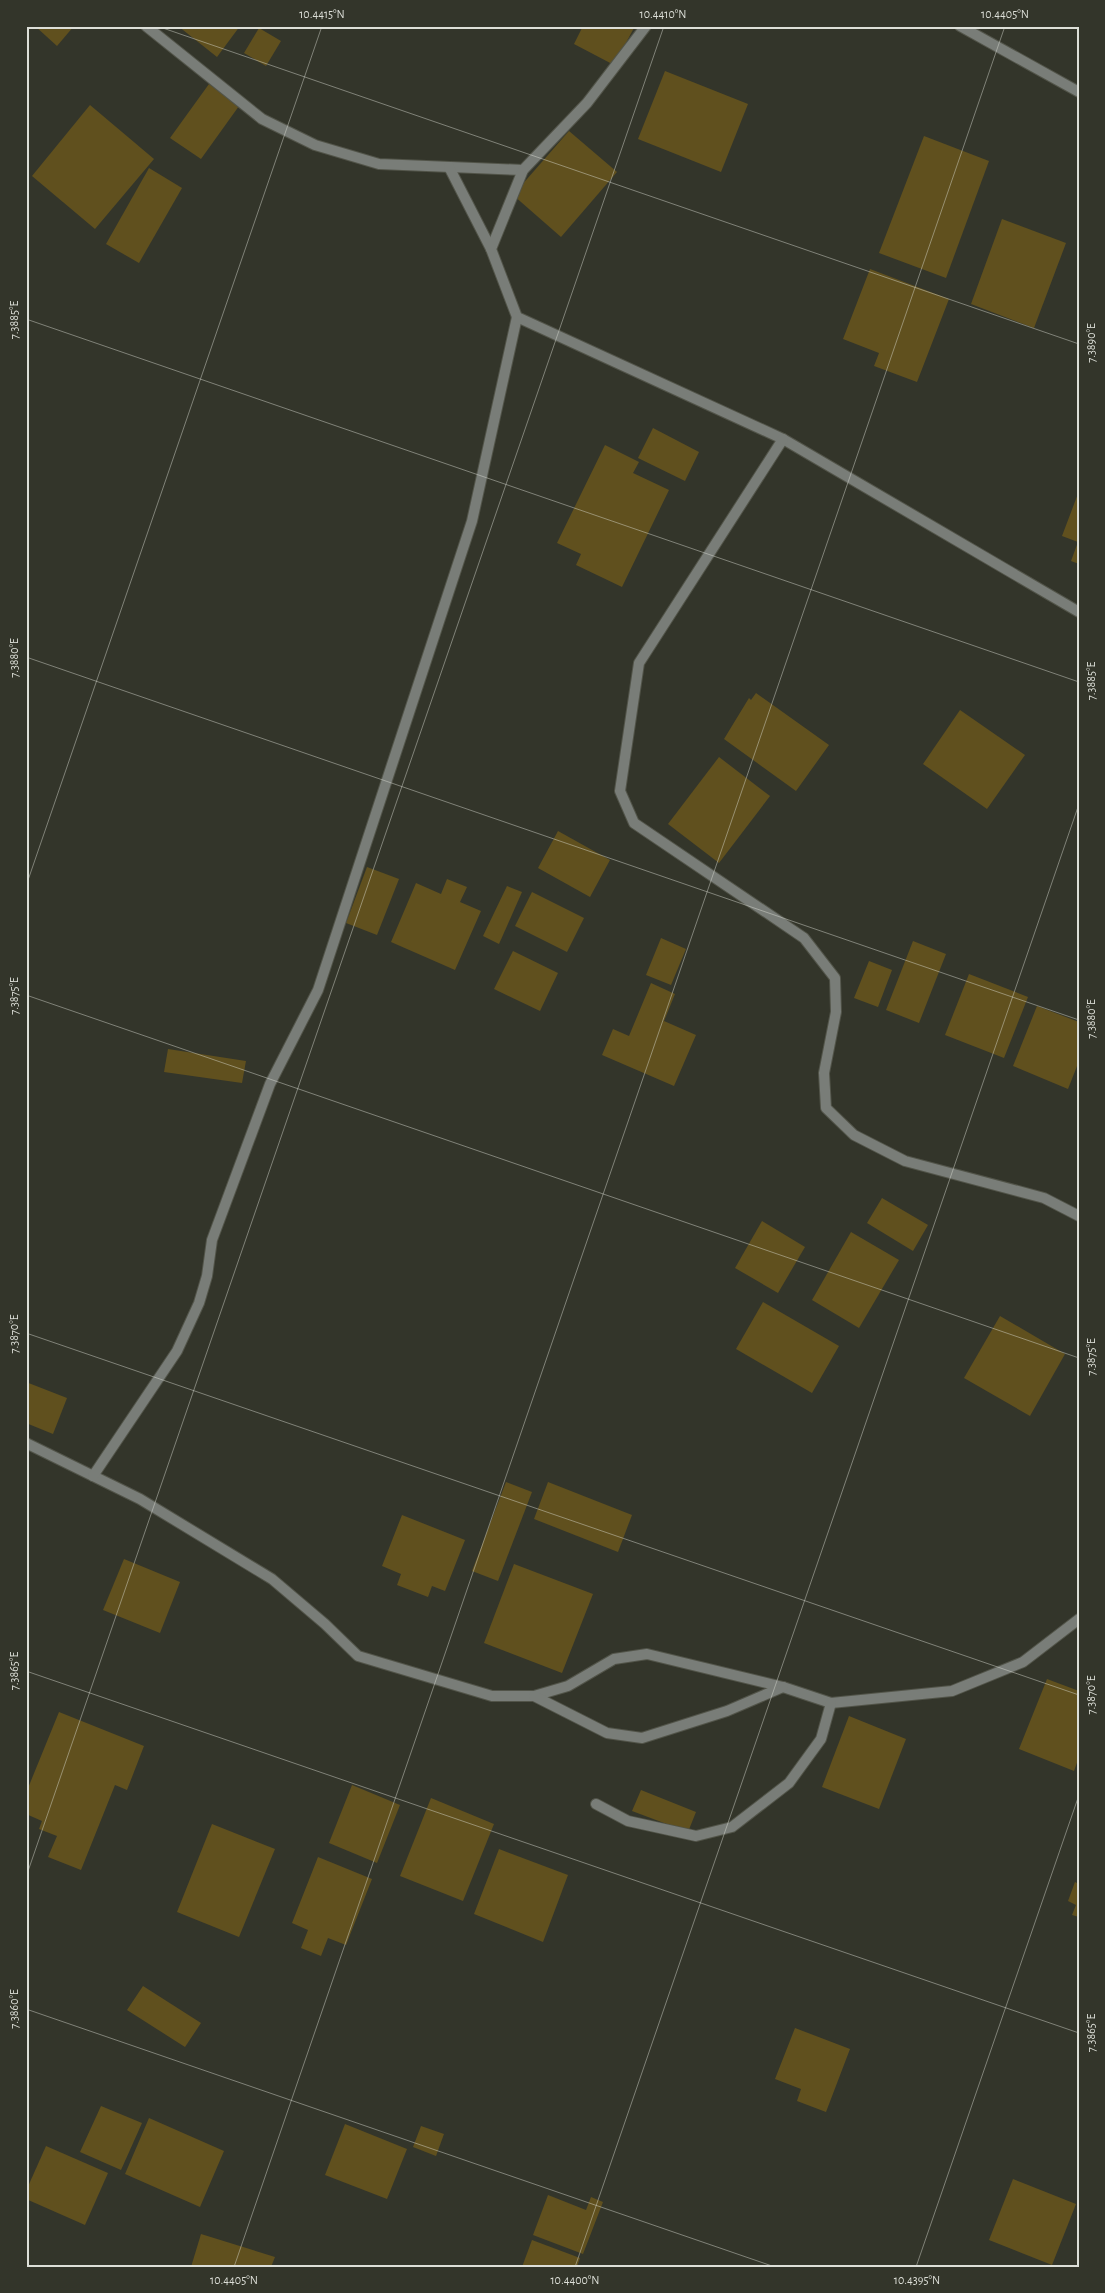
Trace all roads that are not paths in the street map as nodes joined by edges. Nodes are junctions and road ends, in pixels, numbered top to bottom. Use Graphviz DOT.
graph roads {
  1 [pos="146,26"];
  2 [pos="646,26"];
  3 [pos="960,26"];
  4 [pos="1079,92"];
  5 [pos="449,167"];
  6 [pos="523,170"];
  7 [pos="491,249"];
  8 [pos="517,316"];
  9 [pos="783,438"];
  10 [pos="1079,612"];
  11 [pos="1079,1216"];
  12 [pos="26,1443"];
  13 [pos="93,1476"];
  14 [pos="1079,1619"];
  15 [pos="784,1687"];
  16 [pos="534,1696"];
  17 [pos="831,1703"];
  18 [pos="596,1804"];
  1 -- 5 [label="street"];
  2 -- 6 [label="street"];
  3 -- 4 [label="street"];
  5 -- 6 [label="street"];
  5 -- 7 [label="street"];
  6 -- 7 [label="street"];
  7 -- 8 [label="street"];
  8 -- 9 [label="street"];
  8 -- 13 [label="street"];
  9 -- 10 [label="street"];
  9 -- 11 [label="street"];
  12 -- 13 [label="street"];
  13 -- 16 [label="street"];
  14 -- 17 [label="street"];
  15 -- 16 [label="street"];
  15 -- 16 [label="street"];
  15 -- 17 [label="street"];
  17 -- 18 [label="street"];
}
